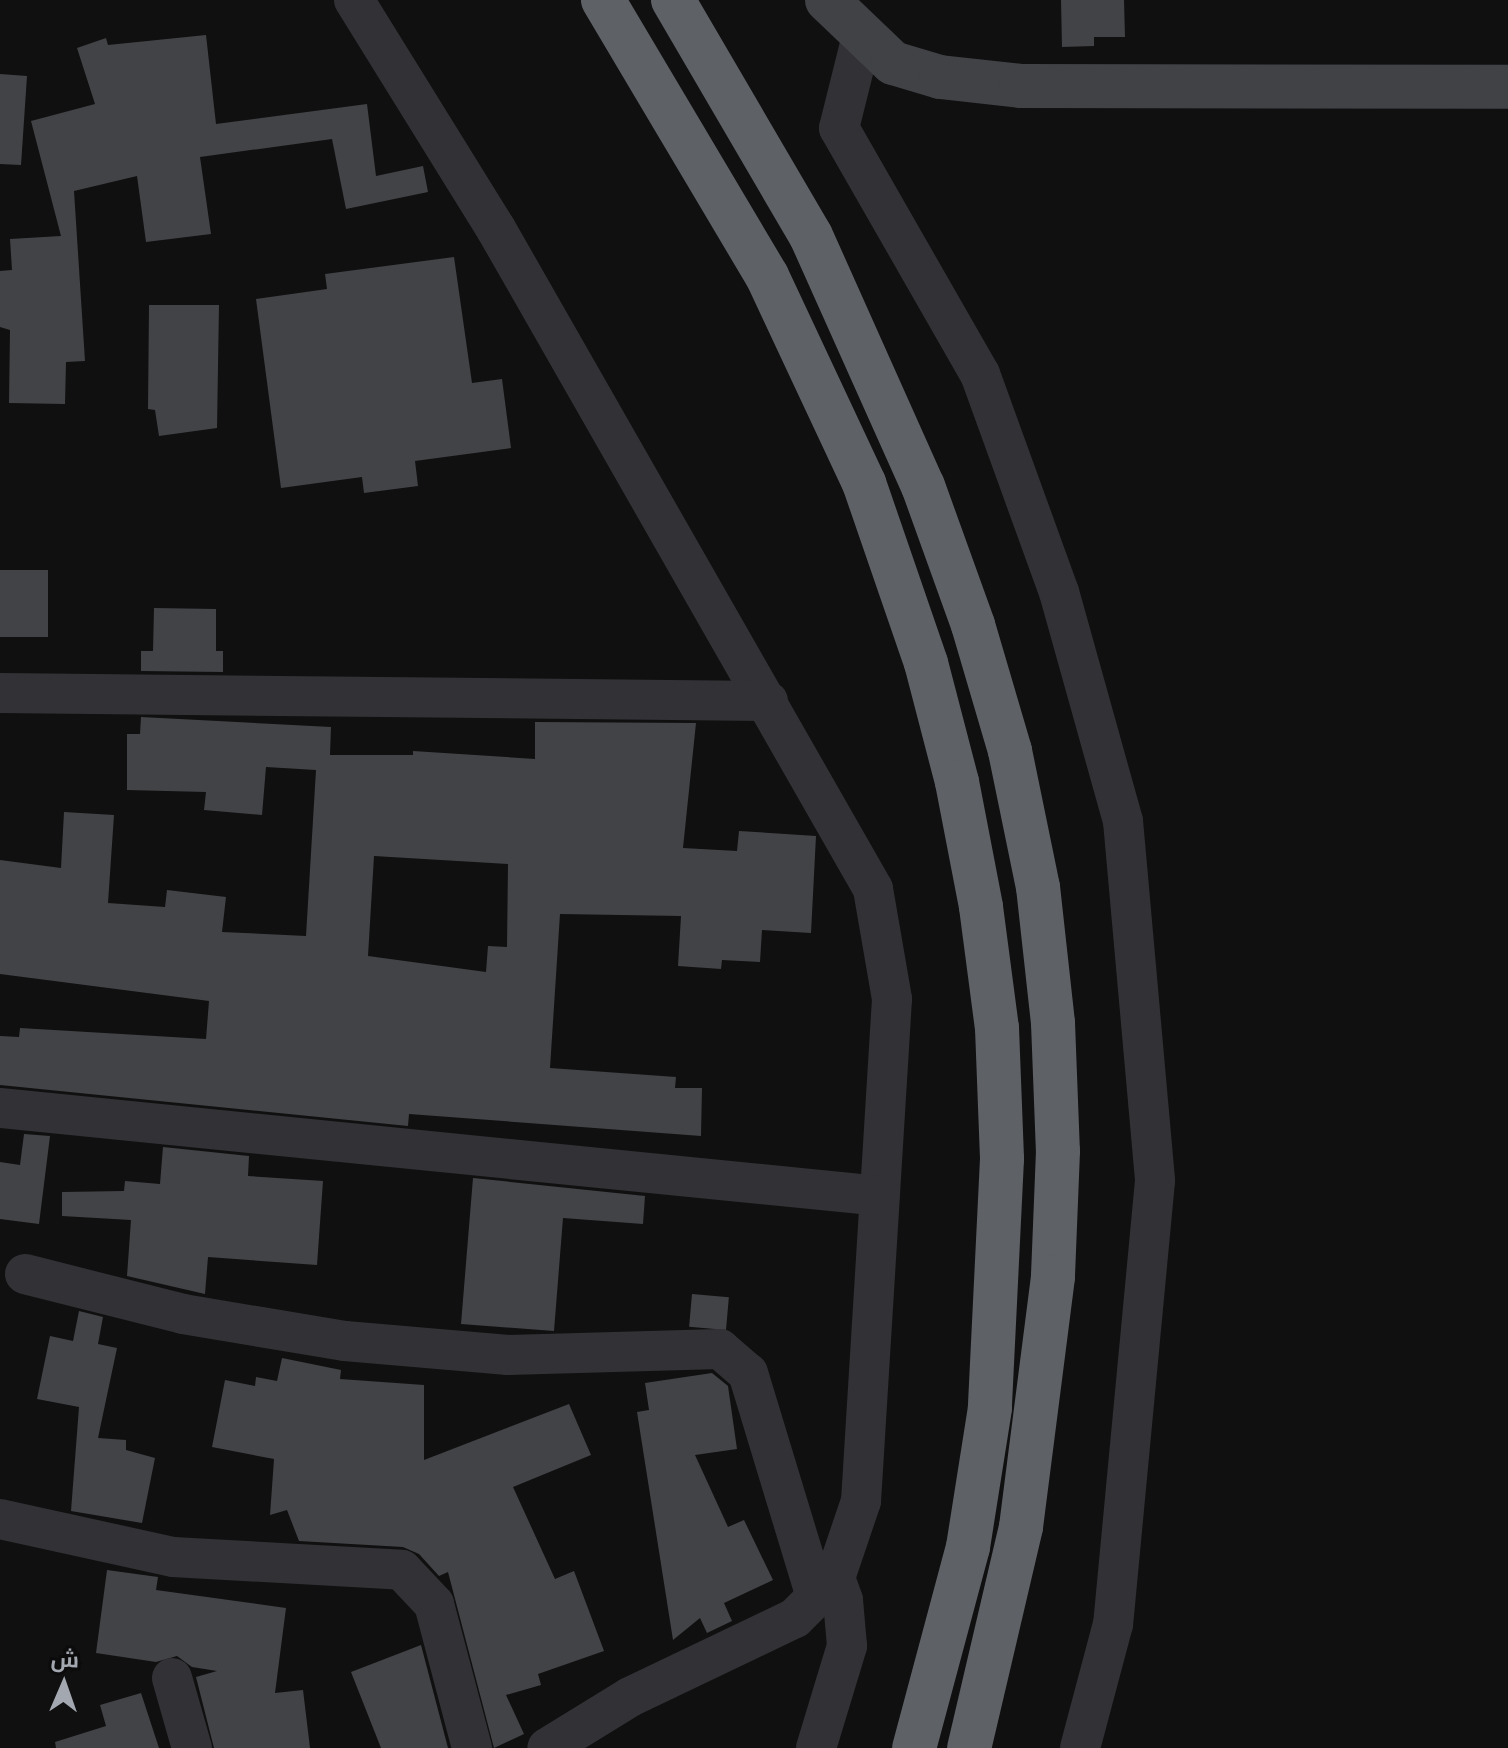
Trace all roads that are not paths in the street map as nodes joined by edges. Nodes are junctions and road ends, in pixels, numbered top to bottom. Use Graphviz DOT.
graph roads {
  1 [pos="354,0"];
  2 [pos="603,0"];
  3 [pos="673,0"];
  4 [pos="827,0"];
  5 [pos="862,36"];
  6 [pos="1508,87"];
  7 [pos="0,693"];
  8 [pos="768,701"];
  9 [pos="0,1108"];
  10 [pos="880,1196"];
  11 [pos="25,1274"];
  12 [pos="0,1519"];
  13 [pos="825,1588"];
  14 [pos="172,1678"];
  15 [pos="192,1748"];
  16 [pos="472,1748"];
  17 [pos="547,1748"];
  18 [pos="816,1748"];
  19 [pos="914,1748"];
  20 [pos="969,1748"];
  21 [pos="1080,1748"];
  1 -- 8 [label="street"];
  2 -- 19 [label="highway"];
  3 -- 20 [label="highway"];
  4 -- 5 [label="street"];
  5 -- 6 [label="street"];
  5 -- 21 [label="street"];
  7 -- 8 [label="street"];
  8 -- 10 [label="street"];
  9 -- 10 [label="street"];
  10 -- 13 [label="street"];
  11 -- 13 [label="street"];
  12 -- 16 [label="street"];
  13 -- 17 [label="street"];
  13 -- 18 [label="street"];
  14 -- 15 [label="street"];
}
